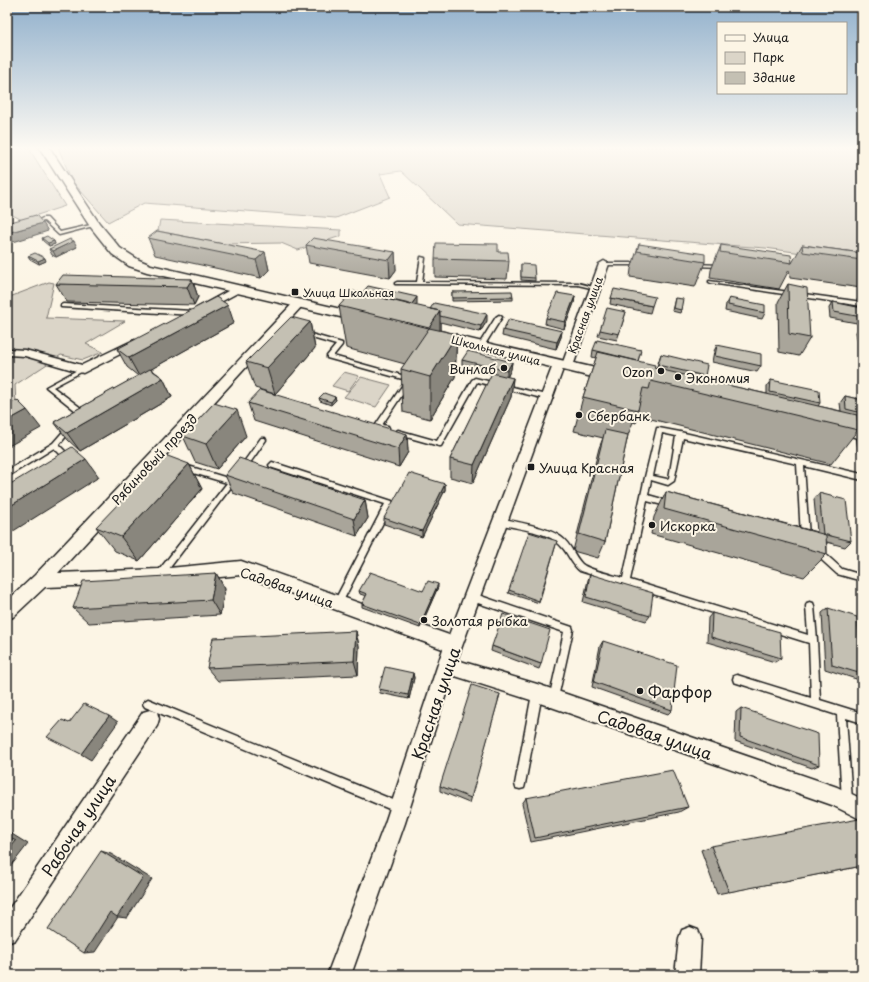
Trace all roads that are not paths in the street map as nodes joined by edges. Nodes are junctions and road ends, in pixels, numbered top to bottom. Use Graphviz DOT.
graph roads {
  1 [pos="74,193"];
  2 [pos="30,224"];
  3 [pos="95,225"];
  4 [pos="423,258"];
  5 [pos="604,264"];
  6 [pos="644,264"];
  7 [pos="684,265"];
  8 [pos="724,266"];
  9 [pos="711,282"];
  10 [pos="397,283"];
  11 [pos="419,283"];
  12 [pos="595,288"];
  13 [pos="237,289"];
  14 [pos="299,304"];
  15 [pos="862,304"];
  16 [pos="63,306"];
  17 [pos="192,313"];
  18 [pos="498,317"];
  19 [pos="376,321"];
  20 [pos="172,323"];
  21 [pos="298,332"];
  22 [pos="421,332"];
  23 [pos="144,337"];
  24 [pos="481,346"];
  25 [pos="7,352"];
  26 [pos="563,366"];
  27 [pos="83,369"];
  28 [pos="635,382"];
  29 [pos="546,397"];
  30 [pos="813,422"];
  31 [pos="77,424"];
  32 [pos="70,428"];
  33 [pos="861,433"];
  34 [pos="680,434"];
  35 [pos="263,440"];
  36 [pos="55,446"];
  37 [pos="862,452"];
  38 [pos="800,463"];
  39 [pos="75,465"];
  40 [pos="175,465"];
  41 [pos="272,465"];
  42 [pos="7,474"];
  43 [pos="648,477"];
  44 [pos="862,477"];
  45 [pos="232,482"];
  46 [pos="644,497"];
  47 [pos="682,507"];
  48 [pos="499,521"];
  49 [pos="159,576"];
  50 [pos="862,578"];
  51 [pos="41,580"];
  52 [pos="626,582"];
  53 [pos="472,597"];
  54 [pos="337,604"];
  55 [pos="810,606"];
  56 [pos="7,612"];
  57 [pos="813,640"];
  58 [pos="454,646"];
  59 [pos="446,665"];
  60 [pos="737,679"];
  61 [pos="545,696"];
  62 [pos="816,703"];
  63 [pos="841,711"];
  64 [pos="149,712"];
  65 [pos="862,718"];
  66 [pos="520,784"];
  67 [pos="855,806"];
  68 [pos="400,808"];
  69 [pos="7,932"];
  70 [pos="690,938"];
  71 [pos="338,975"];
  72 [pos="687,975"];
  1 -- 3 [label="street"];
  2 -- 3 [label="lane"];
  3 -- 13 [label="street"];
  4 -- 11 [label="lane"];
  5 -- 6 [label="lane"];
  5 -- 12 [label="street, Красная улица"];
  7 -- 8 [label="lane"];
  9 -- 15 [label="lane"];
  10 -- 11 [label="lane"];
  11 -- 12 [label="lane"];
  12 -- 26 [label="street, Красная улица"];
  13 -- 14 [label="street"];
  13 -- 17 [label="street"];
  14 -- 19 [label="street"];
  14 -- 51 [label="street, Рябиновый проезд"];
  16 -- 17 [label="lane"];
  17 -- 20 [label="street"];
  18 -- 24 [label="lane"];
  21 -- 29 [label="lane"];
  22 -- 24 [label="street, Школьная улица"];
  23 -- 27 [label="street"];
  24 -- 26 [label="street, Школьная улица"];
  25 -- 27 [label="street"];
  26 -- 28 [label="street, Школьная улица"];
  26 -- 29 [label="street, Красная улица"];
  27 -- 32 [label="lane"];
  29 -- 48 [label="street, Красная улица"];
  30 -- 33 [label="street"];
  31 -- 32 [label="lane"];
  32 -- 36 [label="lane"];
  33 -- 37 [label="lane"];
  34 -- 38 [label="lane"];
  34 -- 43 [label="lane"];
  34 -- 43 [label="lane"];
  35 -- 45 [label="lane"];
  36 -- 39 [label="lane"];
  36 -- 42 [label="lane"];
  38 -- 44 [label="lane"];
  38 -- 50 [label="lane"];
  40 -- 45 [label="lane"];
  41 -- 54 [label="lane"];
  43 -- 46 [label="lane"];
  45 -- 49 [label="lane"];
  46 -- 47 [label="lane"];
  46 -- 52 [label="lane"];
  48 -- 52 [label="lane"];
  48 -- 53 [label="street, Красная улица"];
  49 -- 51 [label="street, Садовая улица"];
  49 -- 54 [label="street, Садовая улица"];
  51 -- 56 [label="street, Рябиновый проезд"];
  52 -- 57 [label="lane"];
  53 -- 58 [label="street, Красная улица"];
  53 -- 61 [label="lane"];
  54 -- 58 [label="street, Садовая улица"];
  55 -- 57 [label="lane"];
  57 -- 62 [label="lane"];
  58 -- 59 [label="street, Красная улица"];
  59 -- 61 [label="street, Садовая улица"];
  59 -- 68 [label="street, Красная улица"];
  60 -- 62 [label="lane"];
  61 -- 66 [label="lane"];
  61 -- 67 [label="street, Садовая улица"];
  62 -- 63 [label="lane"];
  63 -- 65 [label="lane"];
  63 -- 67 [label="lane"];
  64 -- 68 [label="lane"];
  64 -- 69 [label="street, Рабочая улица"];
  68 -- 71 [label="street, Красная улица"];
  70 -- 72 [label="street"];
}
